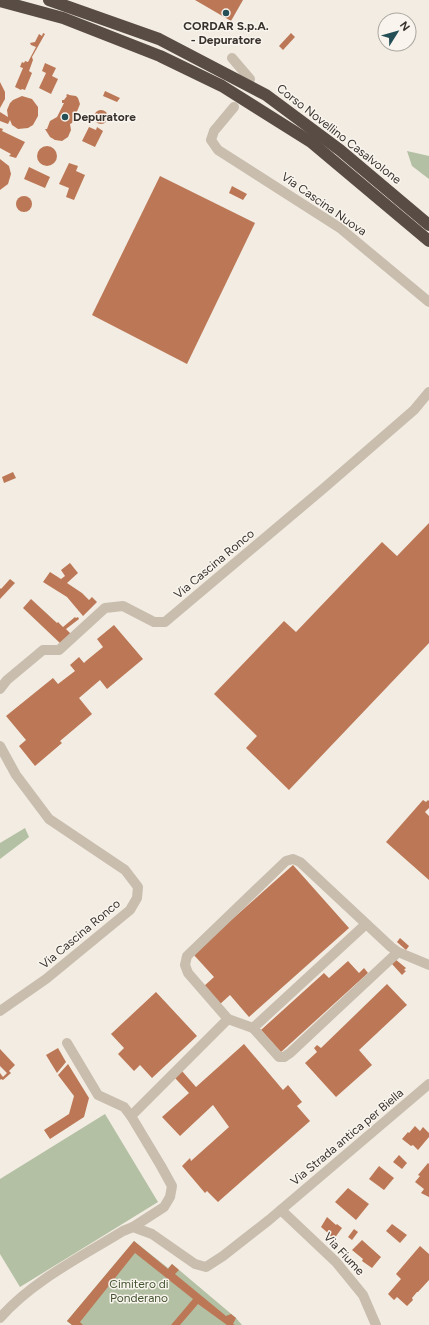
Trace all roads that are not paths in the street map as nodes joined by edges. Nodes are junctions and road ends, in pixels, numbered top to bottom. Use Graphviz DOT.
graph roads {
  1 [pos="50,0"];
  2 [pos="0,1"];
  3 [pos="232,58"];
  4 [pos="250,79"];
  5 [pos="234,107"];
  6 [pos="429,225"];
  7 [pos="429,240"];
  8 [pos="429,302"];
  9 [pos="429,392"];
  10 [pos="0,690"];
  11 [pos="0,746"];
  12 [pos="366,924"];
  13 [pos="398,952"];
  14 [pos="429,965"];
  15 [pos="0,1011"];
  16 [pos="228,1019"];
  17 [pos="252,1028"];
  18 [pos="67,1043"];
  19 [pos="429,1084"];
  20 [pos="131,1116"];
  21 [pos="281,1210"];
  22 [pos="133,1227"];
  23 [pos="0,1318"];
  24 [pos="376,1325"];
  1 -- 6 [label="highway, Corso Novellino Casalvolone"];
  2 -- 7 [label="highway, Corso Novellino Casalvolone"];
  3 -- 4 [label="street"];
  5 -- 8 [label="street, Via Cascina Nuova"];
  9 -- 10 [label="street, Via Cascina Ronco"];
  11 -- 15 [label="street, Via Cascina Ronco"];
  12 -- 13 [label="street"];
  12 -- 16 [label="street"];
  12 -- 17 [label="street"];
  13 -- 14 [label="street"];
  13 -- 17 [label="street"];
  16 -- 17 [label="street"];
  16 -- 20 [label="street"];
  18 -- 20 [label="street"];
  19 -- 21 [label="street, Via Strada antica per Biella"];
  20 -- 22 [label="street"];
  21 -- 22 [label="street, Via Strada antica per Biella"];
  21 -- 24 [label="street, Via Fiume"];
  22 -- 23 [label="street"];
}
